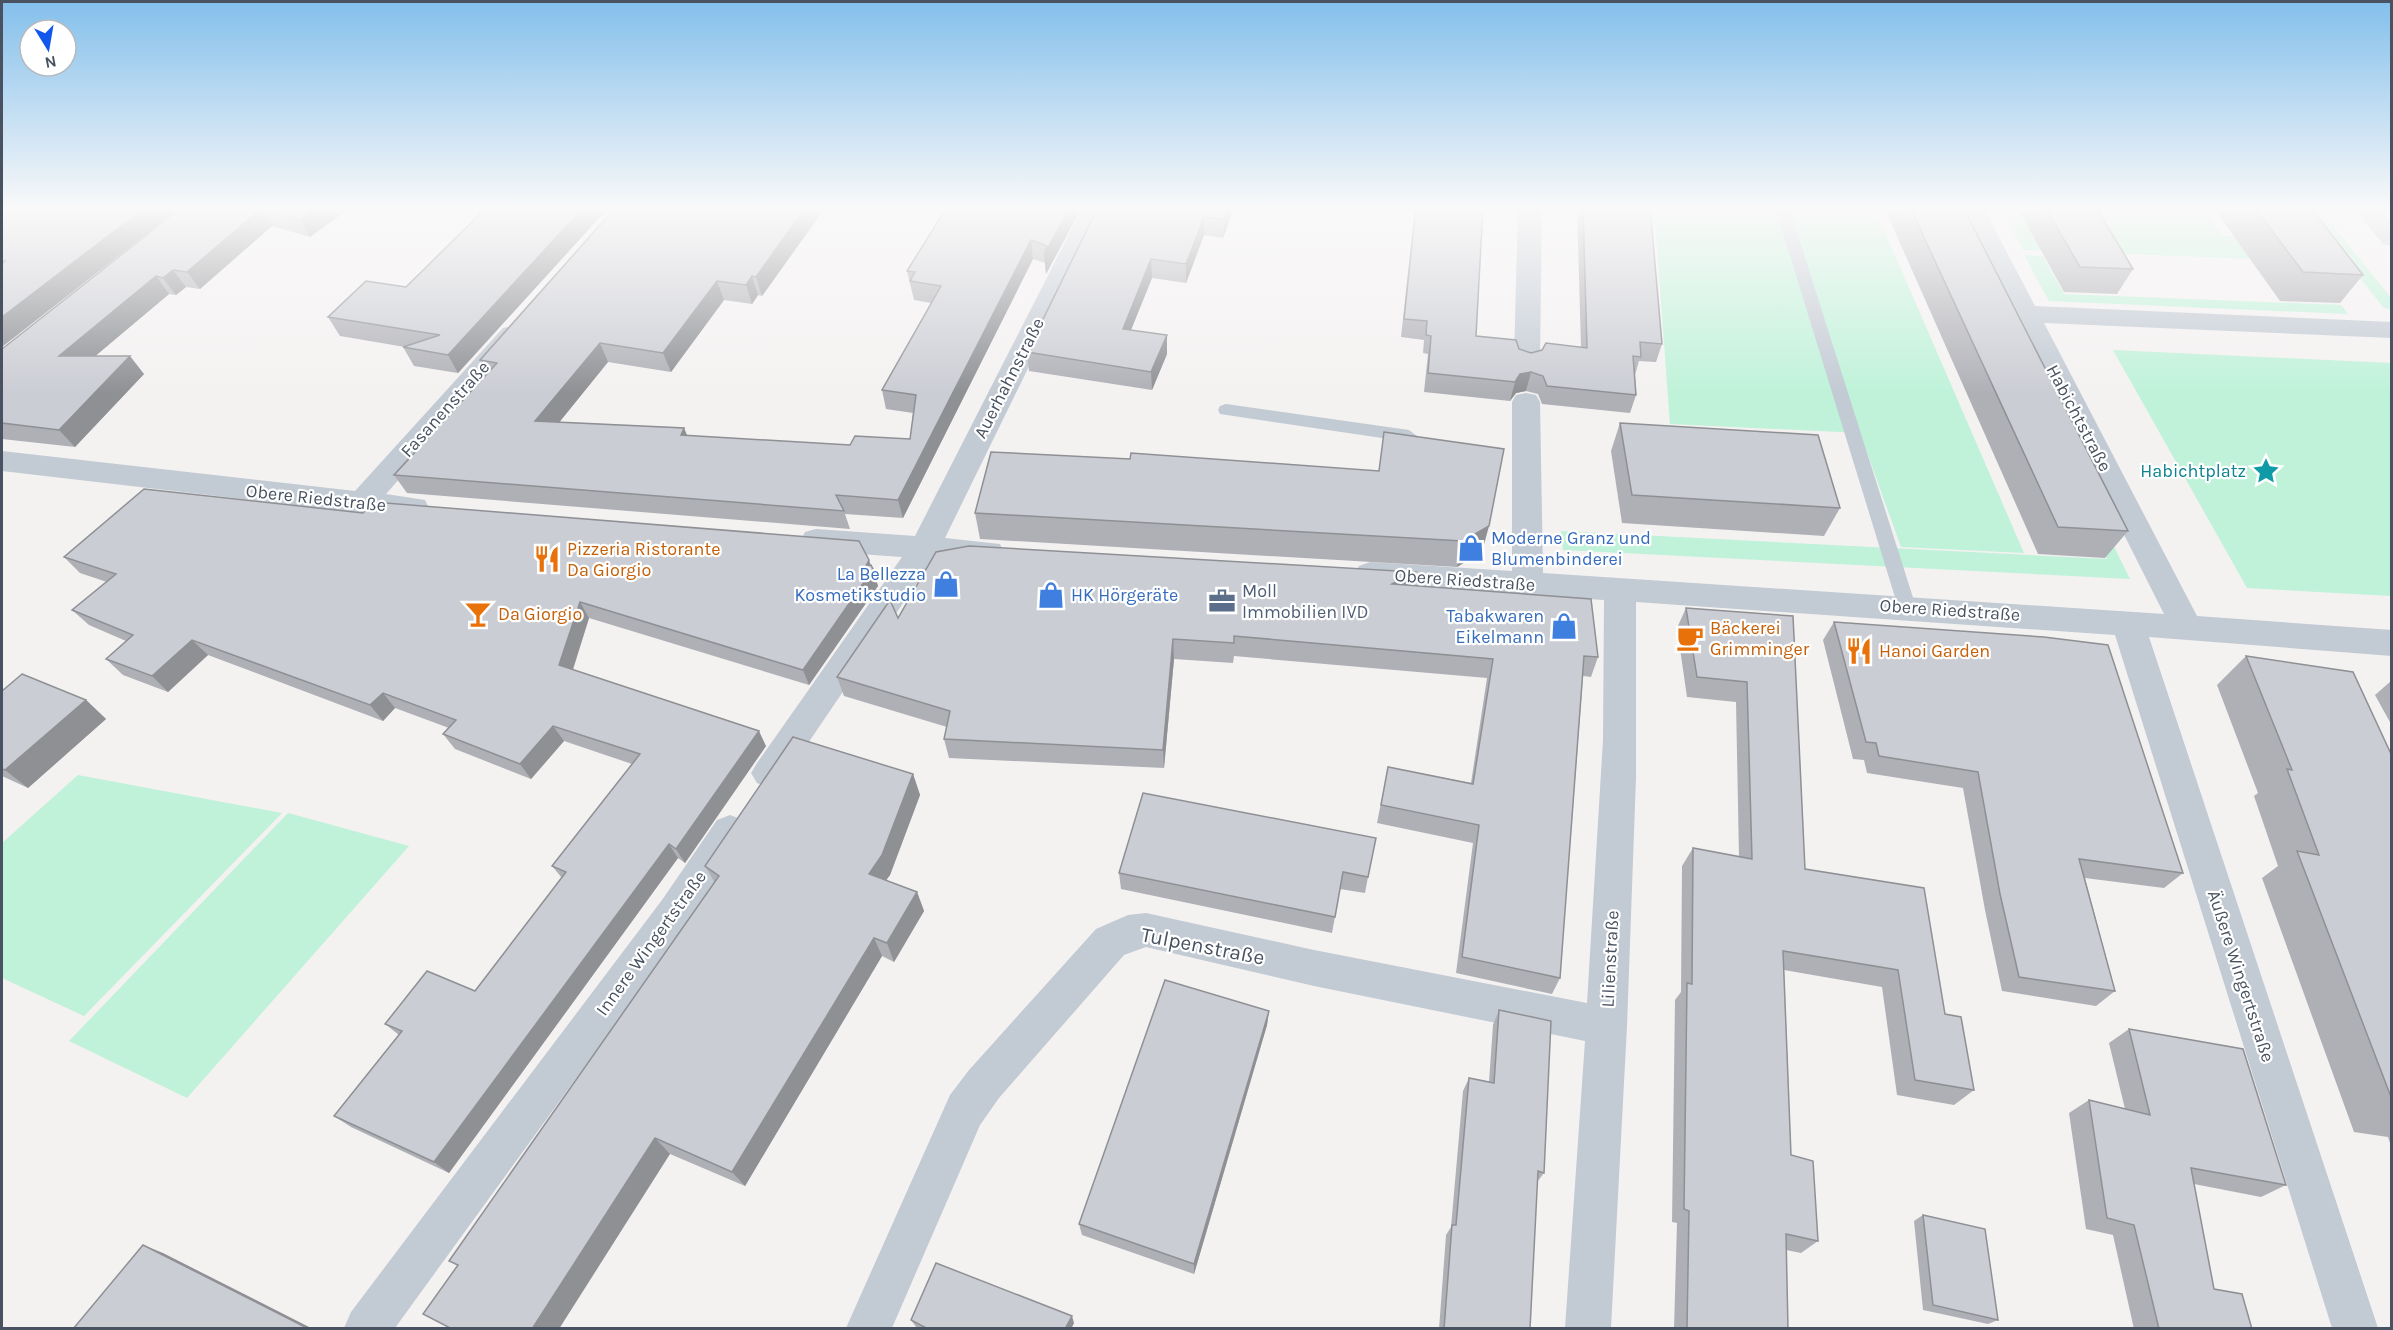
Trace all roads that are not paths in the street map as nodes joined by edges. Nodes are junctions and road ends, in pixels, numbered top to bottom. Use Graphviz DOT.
graph roads {
  1 [pos="1064,269"];
  2 [pos="1529,269"];
  3 [pos="1801,269"];
  4 [pos="2002,269"];
  5 [pos="532,312"];
  6 [pos="2024,314"];
  7 [pos="2391,330"];
  8 [pos="1527,360"];
  9 [pos="1526,402"];
  10 [pos="1226,410"];
  11 [pos="1422,438"];
  12 [pos="2,461"];
  13 [pos="362,503"];
  14 [pos="445,510"];
  15 [pos="792,538"];
  16 [pos="924,549"];
  17 [pos="1018,554"];
  18 [pos="1338,572"];
  19 [pos="1528,584"];
  20 [pos="1620,590"];
  21 [pos="1907,607"];
  22 [pos="2128,624"];
  23 [pos="2188,629"];
  24 [pos="2391,643"];
  25 [pos="1607,1026"];
  26 [pos="367,1329"];
  27 [pos="869,1329"];
  28 [pos="1588,1329"];
  29 [pos="2355,1329"];
  1 -- 16 [label="street, Auerhahnstraße"];
  2 -- 8 [label="street"];
  3 -- 21 [label="lane"];
  4 -- 6 [label="street, Habichtstraße"];
  5 -- 13 [label="street, Fasanenstraße"];
  6 -- 7 [label="street"];
  6 -- 23 [label="street, Habichtstraße"];
  9 -- 19 [label="street"];
  10 -- 11 [label="lane"];
  12 -- 13 [label="street, Obere Riedstraße"];
  13 -- 14 [label="street, Obere Riedstraße"];
  15 -- 16 [label="street"];
  16 -- 17 [label="street"];
  16 -- 26 [label="street, Innere Wingertstraße"];
  18 -- 19 [label="street, Obere Riedstraße"];
  19 -- 20 [label="street, Obere Riedstraße"];
  20 -- 21 [label="street, Obere Riedstraße"];
  20 -- 25 [label="street, Lilienstraße"];
  21 -- 22 [label="street, Obere Riedstraße"];
  22 -- 23 [label="street, Obere Riedstraße"];
  22 -- 29 [label="street, Äußere Wingertstraße"];
  23 -- 24 [label="street, Obere Riedstraße"];
  25 -- 27 [label="street, Tulpenstraße"];
  25 -- 28 [label="street, Lilienstraße"];
}
